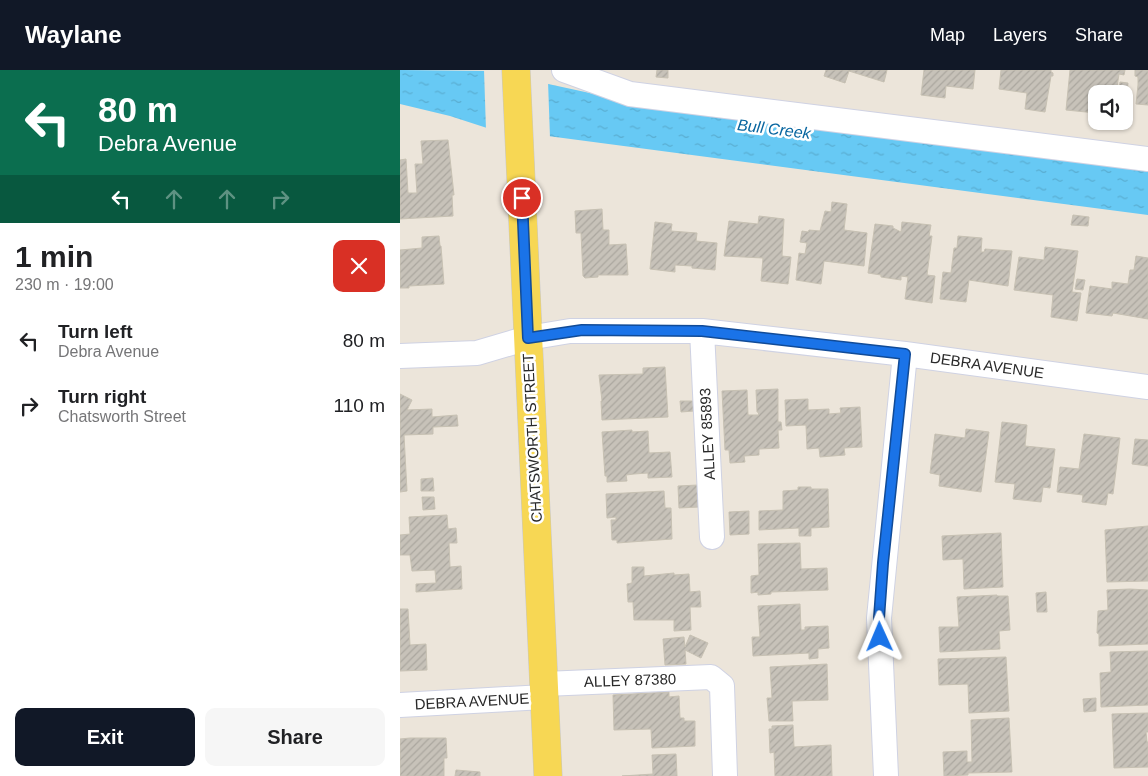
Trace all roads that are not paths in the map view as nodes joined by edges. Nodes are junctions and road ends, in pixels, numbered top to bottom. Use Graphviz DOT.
graph roads {
  1 [pos="564,70"];
  2 [pos="516,71"];
  3 [pos="1148,159"];
  4 [pos="702,331"];
  5 [pos="528,338"];
  6 [pos="905,354"];
  7 [pos="400,356"];
  8 [pos="1148,387"];
  9 [pos="712,537"];
  10 [pos="544,691"];
  11 [pos="400,705"];
  12 [pos="548,776"];
  13 [pos="725,776"];
  14 [pos="886,776"];
  1 -- 3 [label="street"];
  2 -- 5 [label="main road, CHATSWORTH STREET"];
  4 -- 5 [label="street, DEBRA AVENUE"];
  4 -- 6 [label="street, DEBRA AVENUE"];
  4 -- 9 [label="street, ALLEY 85893"];
  5 -- 7 [label="street, DEBRA AVENUE"];
  5 -- 10 [label="main road, CHATSWORTH STREET"];
  6 -- 8 [label="street, DEBRA AVENUE"];
  6 -- 14 [label="street"];
  10 -- 11 [label="street, DEBRA AVENUE"];
  10 -- 12 [label="main road, CHATSWORTH STREET"];
  10 -- 13 [label="street, ALLEY 87380"];
}
